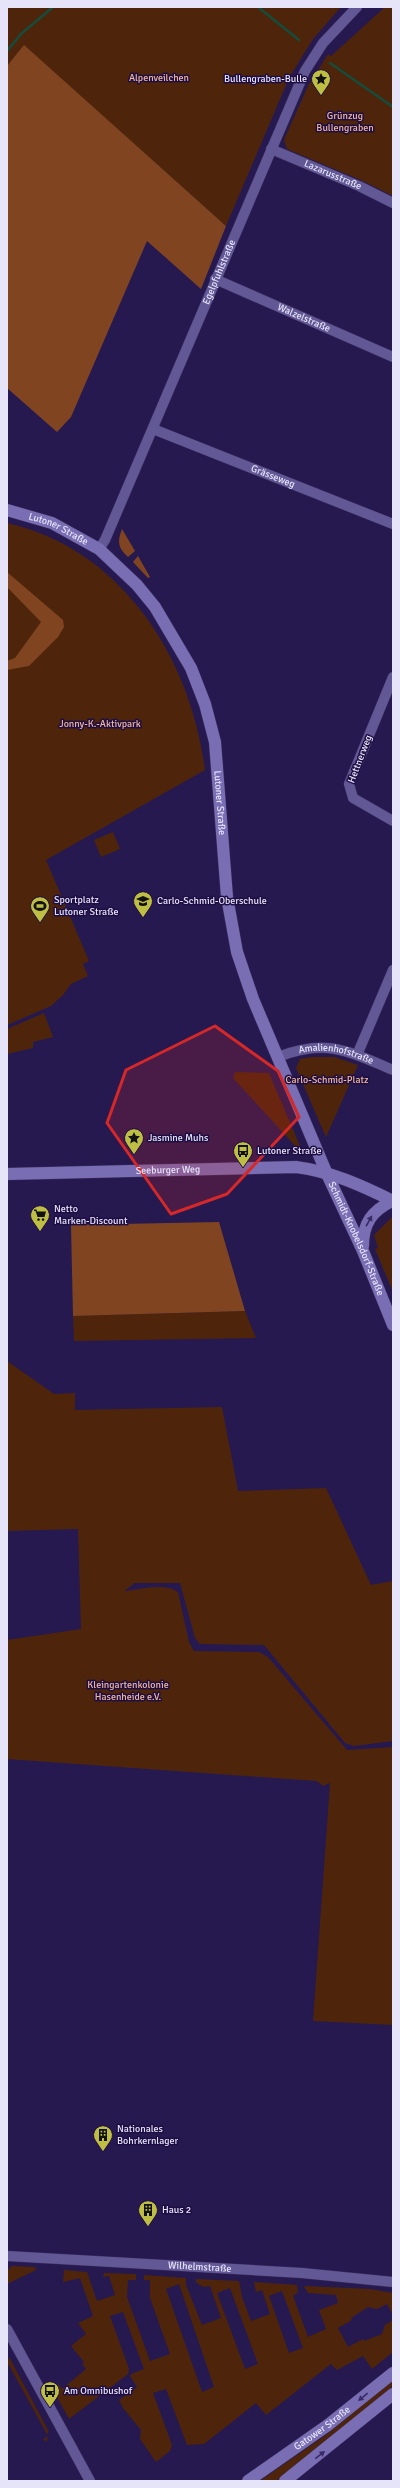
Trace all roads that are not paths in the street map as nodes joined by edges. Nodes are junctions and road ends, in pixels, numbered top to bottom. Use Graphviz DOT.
graph roads {
  1 [pos="357,7"];
  2 [pos="270,150"];
  3 [pos="393,203"];
  4 [pos="215,279"];
  5 [pos="393,357"];
  6 [pos="153,429"];
  7 [pos="7,510"];
  8 [pos="393,524"];
  9 [pos="99,549"];
  10 [pos="393,677"];
  11 [pos="393,821"];
  12 [pos="393,970"];
  13 [pos="357,1055"];
  14 [pos="278,1057"];
  15 [pos="393,1070"];
  16 [pos="7,1174"];
  17 [pos="327,1174"];
  18 [pos="393,1201"];
  19 [pos="363,1251"];
  20 [pos="393,1325"];
  21 [pos="7,2256"];
  22 [pos="393,2282"];
  23 [pos="7,2329"];
  24 [pos="393,2372"];
  25 [pos="393,2394"];
  26 [pos="90,2481"];
  27 [pos="248,2481"];
  28 [pos="285,2481"];
  1 -- 2 [label="street, Egelpfuhlstraße"];
  2 -- 3 [label="street, Lazarusstraße"];
  2 -- 4 [label="street, Egelpfuhlstraße"];
  4 -- 5 [label="street, Walzelstraße"];
  4 -- 6 [label="street, Egelpfuhlstraße"];
  6 -- 8 [label="street, Grässeweg"];
  6 -- 9 [label="street, Egelpfuhlstraße"];
  7 -- 9 [label="street, Lutoner Straße"];
  9 -- 14 [label="street, Lutoner Straße"];
  10 -- 11 [label="street, Hettnerweg"];
  12 -- 13 [label="street"];
  13 -- 14 [label="street, Amalienhofstraße"];
  13 -- 15 [label="street, Amalienhofstraße"];
  14 -- 17 [label="street, Lutoner Straße"];
  16 -- 17 [label="street, Seeburger Weg"];
  17 -- 18 [label="street, Seeburger Weg"];
  17 -- 19 [label="street, Schmidt-Knobelsdorf-Straße"];
  19 -- 18 [label="street, one-way"];
  19 -- 20 [label="street, Schmidt-Knobelsdorf-Straße"];
  21 -- 22 [label="street, Wilhelmstraße"];
  23 -- 26 [label="street"];
  24 -- 27 [label="street, Gatower Straße, one-way"];
  28 -- 25 [label="street, Gatower Straße, one-way"];
}
